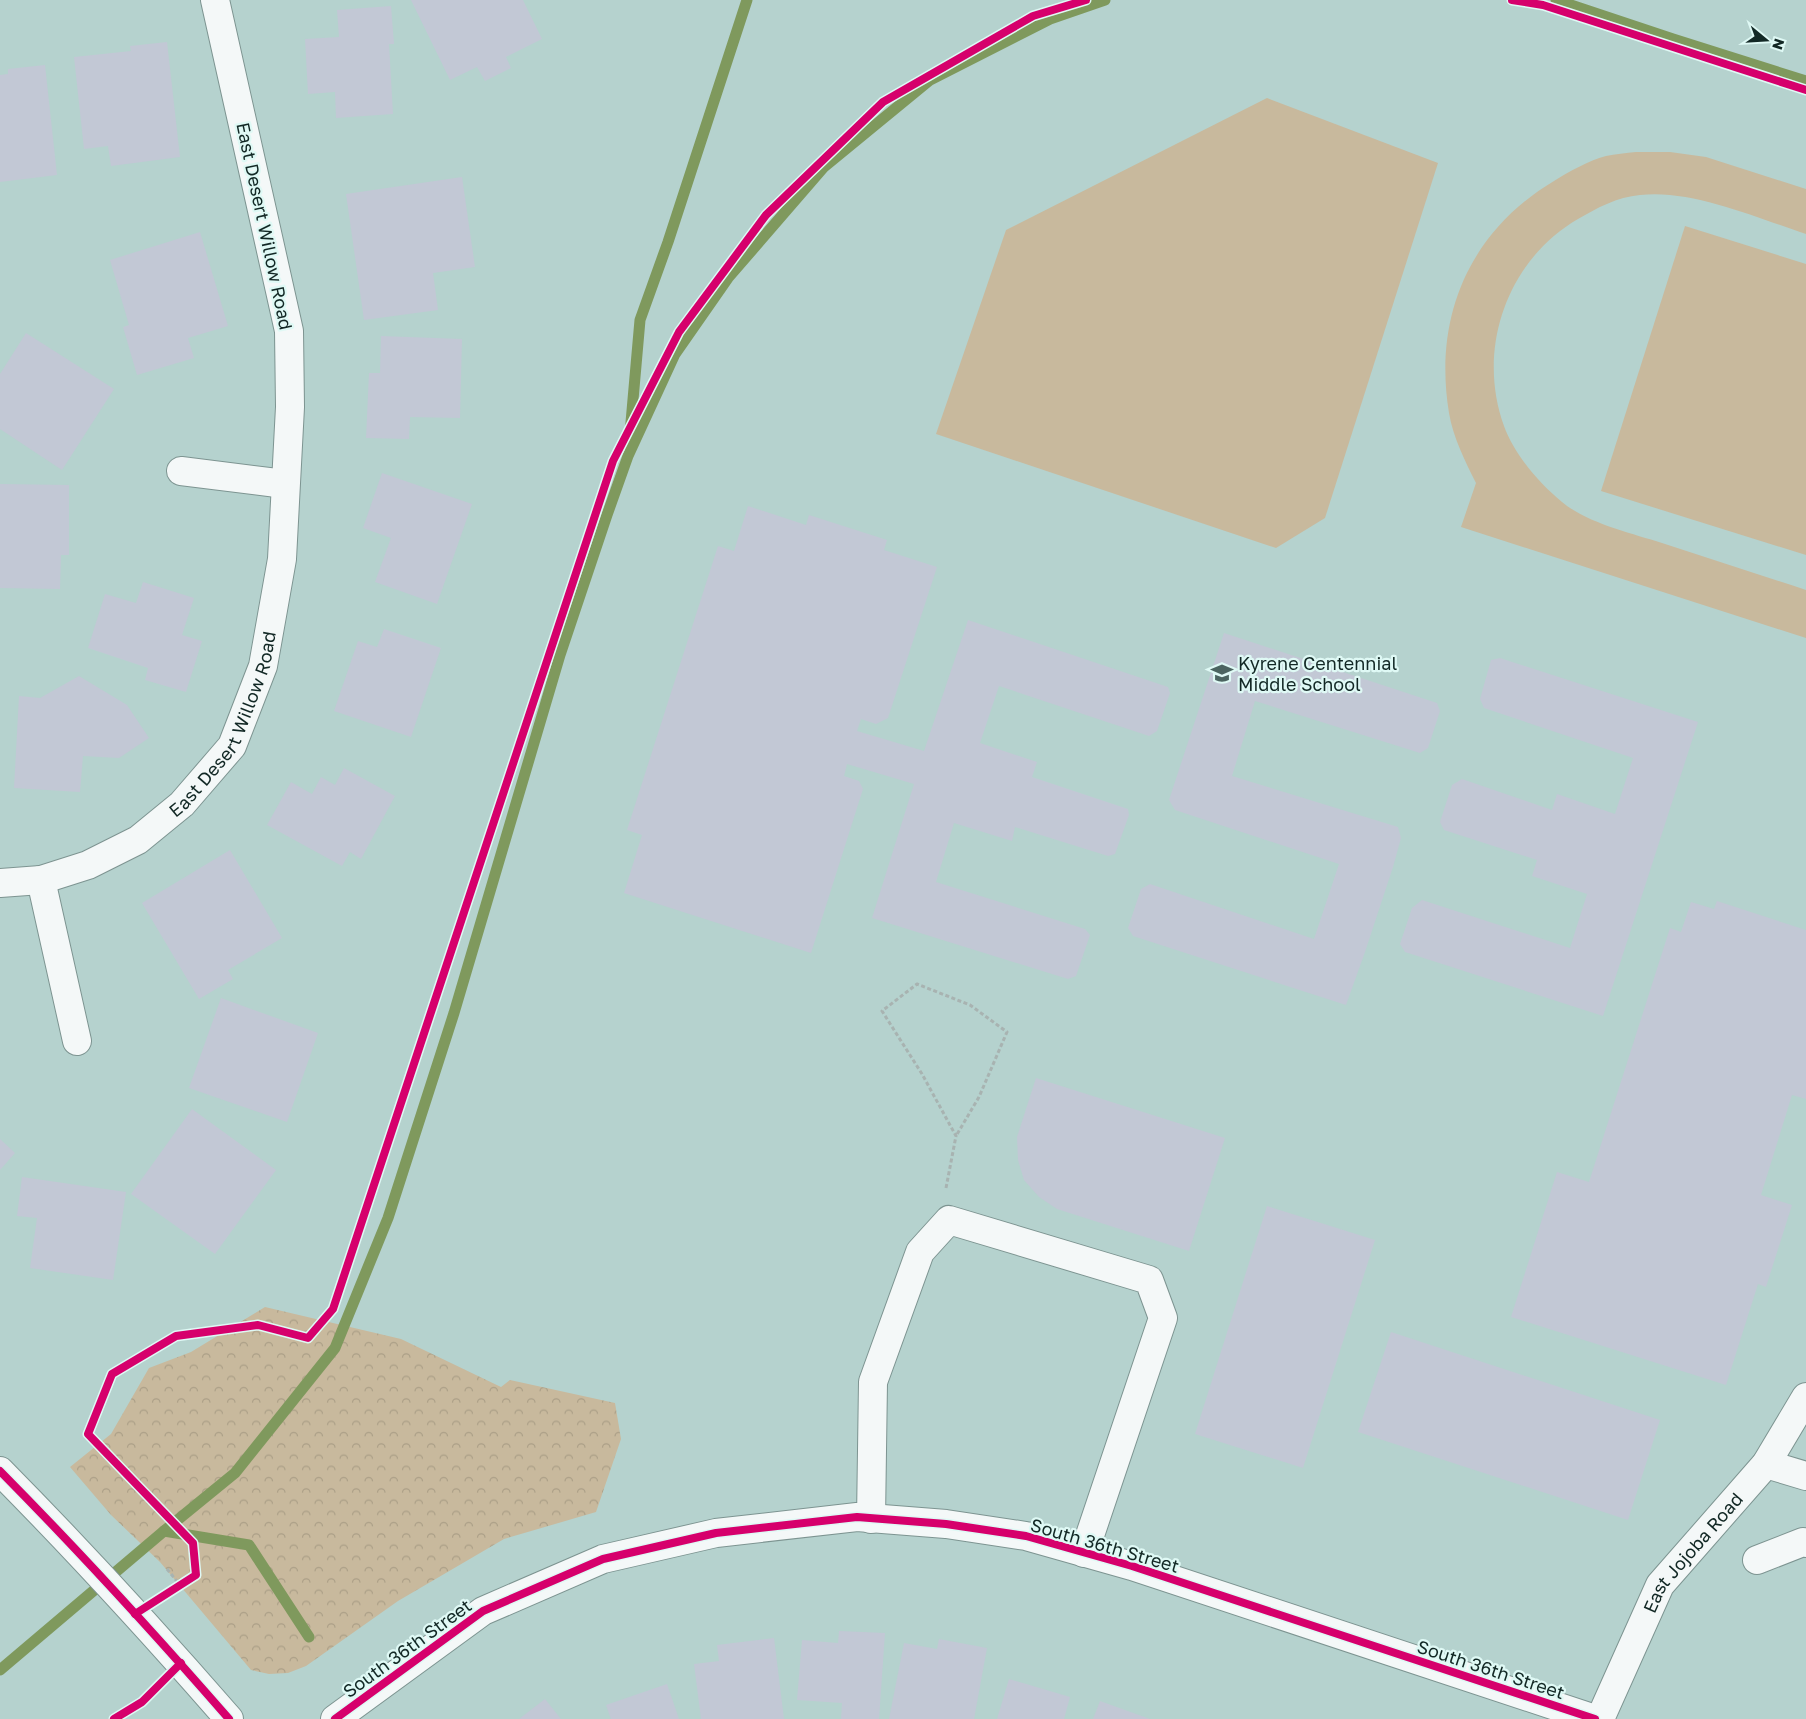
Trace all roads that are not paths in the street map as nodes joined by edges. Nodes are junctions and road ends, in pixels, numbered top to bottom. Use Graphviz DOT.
graph roads {
  1 [pos="215,0"];
  2 [pos="181,471"];
  3 [pos="285,484"];
  4 [pos="41,880"];
  5 [pos="0,882"];
  6 [pos="77,1041"];
  7 [pos="1806,1397"];
  8 [pos="1766,1464"];
  9 [pos="0,1471"];
  10 [pos="1806,1476"];
  11 [pos="871,1519"];
  12 [pos="1806,1543"];
  13 [pos="1084,1553"];
  14 [pos="1757,1560"];
  15 [pos="229,1719"];
  16 [pos="335,1719"];
  17 [pos="1595,1719"];
  18 [pos="1600,1719"];
  1 -- 3 [label="street, East Desert Willow Road"];
  2 -- 3 [label="street"];
  3 -- 4 [label="street, East Desert Willow Road"];
  4 -- 5 [label="street, East Desert Willow Road"];
  4 -- 6 [label="street"];
  7 -- 8 [label="street, East Jojoba Road"];
  8 -- 10 [label="street"];
  8 -- 18 [label="street, East Jojoba Road"];
  9 -- 15 [label="street"];
  11 -- 13 [label="street, South 36th Street"];
  11 -- 13 [label="street"];
  11 -- 16 [label="street, South 36th Street"];
  12 -- 14 [label="street"];
  13 -- 17 [label="street, South 36th Street"];
}
